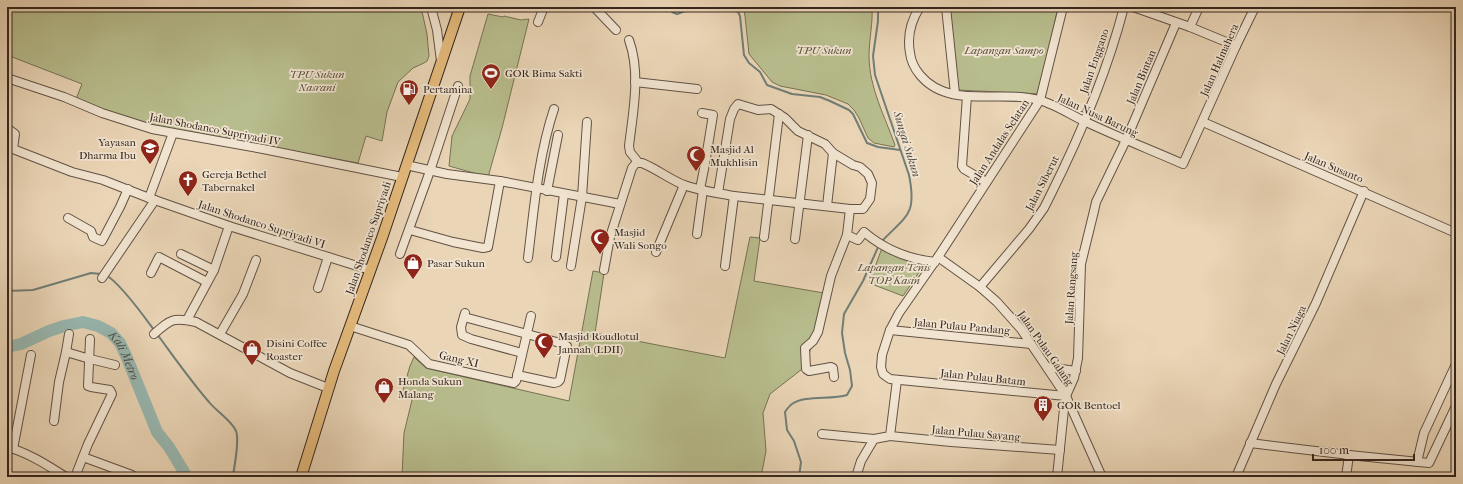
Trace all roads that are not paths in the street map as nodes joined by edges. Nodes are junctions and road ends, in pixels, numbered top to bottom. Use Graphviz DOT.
graph roads {
  1 [pos="431,7"];
  2 [pos="460,7"];
  3 [pos="544,7"];
  4 [pos="594,7"];
  5 [pos="920,7"];
  6 [pos="946,7"];
  7 [pos="1063,7"];
  8 [pos="1124,7"];
  9 [pos="1133,7"];
  10 [pos="1199,7"];
  11 [pos="1255,7"];
  12 [pos="538,22"];
  13 [pos="1176,23"];
  14 [pos="1190,27"];
  15 [pos="616,30"];
  16 [pos="629,40"];
  17 [pos="1236,46"];
  18 [pos="441,62"];
  19 [pos="7,78"];
  20 [pos="635,82"];
  21 [pos="458,86"];
  22 [pos="697,89"];
  23 [pos="955,94"];
  24 [pos="966,96"];
  25 [pos="1040,100"];
  26 [pos="554,109"];
  27 [pos="702,113"];
  28 [pos="779,114"];
  29 [pos="1084,121"];
  30 [pos="587,122"];
  31 [pos="1203,122"];
  32 [pos="7,128"];
  33 [pos="173,133"];
  34 [pos="558,135"];
  35 [pos="808,135"];
  36 [pos="1126,140"];
  37 [pos="10,149"];
  38 [pos="833,153"];
  39 [pos="638,162"];
  40 [pos="406,165"];
  41 [pos="430,171"];
  42 [pos="402,177"];
  43 [pos="500,182"];
  44 [pos="986,182"];
  45 [pos="684,185"];
  46 [pos="128,189"];
  47 [pos="537,189"];
  48 [pos="701,189"];
  49 [pos="547,191"];
  50 [pos="1364,191"];
  51 [pos="718,193"];
  52 [pos="564,194"];
  53 [pos="734,196"];
  54 [pos="582,197"];
  55 [pos="152,199"];
  56 [pos="769,199"];
  57 [pos="800,203"];
  58 [pos="620,204"];
  59 [pos="827,206"];
  60 [pos="850,209"];
  61 [pos="68,218"];
  62 [pos="229,226"];
  63 [pos="410,230"];
  64 [pos="1456,233"];
  65 [pos="696,234"];
  66 [pos="847,235"];
  67 [pos="764,237"];
  68 [pos="795,238"];
  69 [pos="656,252"];
  70 [pos="181,254"];
  71 [pos="400,254"];
  72 [pos="556,257"];
  73 [pos="328,258"];
  74 [pos="528,258"];
  75 [pos="256,260"];
  76 [pos="936,260"];
  77 [pos="571,266"];
  78 [pos="725,266"];
  79 [pos="214,270"];
  80 [pos="370,270"];
  81 [pos="604,270"];
  82 [pos="151,273"];
  83 [pos="104,275"];
  84 [pos="207,282"];
  85 [pos="980,286"];
  86 [pos="318,288"];
  87 [pos="531,316"];
  88 [pos="187,320"];
  89 [pos="350,326"];
  90 [pos="890,330"];
  91 [pos="156,332"];
  92 [pos="527,333"];
  93 [pos="69,334"];
  94 [pos="220,334"];
  95 [pos="90,339"];
  96 [pos="1031,344"];
  97 [pos="66,352"];
  98 [pos="522,353"];
  99 [pos="32,355"];
  100 [pos="90,360"];
  101 [pos="1456,364"];
  102 [pos="115,365"];
  103 [pos="1047,367"];
  104 [pos="1076,371"];
  105 [pos="517,375"];
  106 [pos="834,377"];
  107 [pos="898,380"];
  108 [pos="328,388"];
  109 [pos="1066,396"];
  110 [pos="1456,406"];
  111 [pos="54,421"];
  112 [pos="822,434"];
  113 [pos="890,436"];
  114 [pos="874,438"];
  115 [pos="1250,443"];
  116 [pos="10,448"];
  117 [pos="1060,450"];
  118 [pos="1349,455"];
  119 [pos="83,457"];
  120 [pos="1417,462"];
  121 [pos="62,476"];
  122 [pos="132,476"];
  123 [pos="75,477"];
  124 [pos="301,477"];
  125 [pos="856,477"];
  126 [pos="1057,477"];
  127 [pos="1102,477"];
  128 [pos="1236,477"];
  129 [pos="1346,477"];
  1 -- 18 [label="street"];
  2 -- 18 [label="main road, Jalan Shodanco Supriyadi"];
  3 -- 12 [label="street"];
  4 -- 15 [label="street"];
  5 -- 23 [label="street, Jalan Nusa Barung"];
  6 -- 23 [label="street"];
  7 -- 25 [label="street, Jalan Andalas Selatan"];
  8 -- 29 [label="street, Jalan Enggano"];
  9 -- 13 [label="street"];
  10 -- 14 [label="street"];
  11 -- 17 [label="street, Jalan Halmahera"];
  13 -- 14 [label="street"];
  13 -- 36 [label="street, Jalan Bintan"];
  14 -- 17 [label="street"];
  16 -- 20 [label="street"];
  17 -- 31 [label="street, Jalan Halmahera"];
  18 -- 40 [label="main road, Jalan Shodanco Supriyadi"];
  19 -- 33 [label="street, Jalan Shodanco Supriyadi IV"];
  20 -- 22 [label="street"];
  20 -- 39 [label="street"];
  21 -- 41 [label="street"];
  23 -- 24 [label="street, Jalan Nusa Barung"];
  24 -- 25 [label="street, Jalan Nusa Barung"];
  24 -- 44 [label="street"];
  25 -- 29 [label="street, Jalan Nusa Barung"];
  25 -- 44 [label="street, Jalan Andalas Selatan"];
  26 -- 47 [label="street"];
  27 -- 48 [label="street"];
  28 -- 35 [label="street"];
  28 -- 51 [label="street"];
  28 -- 56 [label="street"];
  29 -- 36 [label="street, Jalan Nusa Barung"];
  29 -- 85 [label="street, Jalan Siberut"];
  30 -- 54 [label="street"];
  31 -- 36 [label="street, Jalan Nusa Barung"];
  31 -- 50 [label="street, Jalan Susanto"];
  32 -- 37 [label="street"];
  33 -- 42 [label="street, Jalan Shodanco Supriyadi IV"];
  33 -- 55 [label="street"];
  34 -- 49 [label="street"];
  35 -- 38 [label="street"];
  35 -- 57 [label="street"];
  36 -- 104 [label="street, Jalan Rangsang"];
  37 -- 46 [label="street, Jalan Shodanco Supriyadi VI"];
  38 -- 59 [label="street"];
  38 -- 60 [label="street"];
  39 -- 45 [label="street"];
  39 -- 58 [label="street"];
  40 -- 41 [label="street"];
  40 -- 42 [label="main road, Jalan Shodanco Supriyadi"];
  41 -- 43 [label="street"];
  41 -- 63 [label="street"];
  42 -- 80 [label="main road, Jalan Shodanco Supriyadi"];
  43 -- 47 [label="street"];
  43 -- 63 [label="street"];
  44 -- 76 [label="street, Jalan Andalas Selatan"];
  45 -- 48 [label="street"];
  45 -- 69 [label="street"];
  46 -- 55 [label="street, Jalan Shodanco Supriyadi VI"];
  46 -- 61 [label="street"];
  47 -- 49 [label="street"];
  47 -- 74 [label="street"];
  48 -- 51 [label="street"];
  48 -- 65 [label="street"];
  49 -- 52 [label="street"];
  50 -- 64 [label="street, Jalan Susanto"];
  50 -- 115 [label="street, Jalan Niaga"];
  51 -- 53 [label="street"];
  52 -- 54 [label="street"];
  52 -- 72 [label="street"];
  53 -- 56 [label="street"];
  53 -- 78 [label="street"];
  54 -- 58 [label="street"];
  54 -- 77 [label="street"];
  55 -- 62 [label="street, Jalan Shodanco Supriyadi VI"];
  55 -- 83 [label="street"];
  56 -- 57 [label="street"];
  56 -- 67 [label="street"];
  57 -- 59 [label="street"];
  57 -- 68 [label="street"];
  58 -- 81 [label="street"];
  59 -- 60 [label="street"];
  60 -- 66 [label="street"];
  62 -- 73 [label="street, Jalan Shodanco Supriyadi VI"];
  62 -- 79 [label="street"];
  63 -- 71 [label="street"];
  66 -- 76 [label="street"];
  66 -- 106 [label="street"];
  70 -- 79 [label="street"];
  73 -- 80 [label="street, Jalan Shodanco Supriyadi VI"];
  73 -- 86 [label="street"];
  75 -- 94 [label="street"];
  76 -- 85 [label="street, Jalan Pulau Galang"];
  76 -- 90 [label="street, Jalan Andalas Selatan"];
  79 -- 84 [label="street"];
  80 -- 89 [label="main road, Jalan Shodanco Supriyadi"];
  82 -- 84 [label="street"];
  84 -- 88 [label="street"];
  85 -- 96 [label="street, Jalan Pulau Galang"];
  87 -- 92 [label="street"];
  88 -- 91 [label="street"];
  88 -- 94 [label="street"];
  89 -- 105 [label="street, Gang XI"];
  89 -- 108 [label="main road, Jalan Shodanco Supriyadi"];
  90 -- 96 [label="street, Jalan Pulau Pandang"];
  90 -- 107 [label="street, Jalan Andalas Selatan"];
  92 -- 98 [label="street"];
  92 -- 98 [label="street"];
  92 -- 105 [label="street"];
  93 -- 97 [label="street"];
  94 -- 108 [label="street"];
  95 -- 100 [label="street"];
  96 -- 103 [label="street, Jalan Pulau Galang"];
  97 -- 100 [label="street"];
  97 -- 111 [label="street"];
  98 -- 105 [label="street"];
  99 -- 116 [label="street"];
  100 -- 102 [label="street"];
  100 -- 119 [label="street"];
  101 -- 120 [label="street"];
  103 -- 104 [label="street"];
  103 -- 109 [label="street, Jalan Pulau Galang"];
  104 -- 109 [label="street, Jalan Rangsang"];
  107 -- 109 [label="street, Jalan Pulau Batam"];
  107 -- 113 [label="street"];
  108 -- 124 [label="main road, Jalan Shodanco Supriyadi"];
  109 -- 117 [label="street, Jalan Rangsang"];
  109 -- 127 [label="street, Jalan Pulau Galang"];
  110 -- 120 [label="street"];
  112 -- 114 [label="street, Jalan Pulau Sayang"];
  113 -- 114 [label="street, Jalan Pulau Sayang"];
  113 -- 117 [label="street, Jalan Pulau Sayang"];
  114 -- 125 [label="street"];
  115 -- 118 [label="street"];
  115 -- 128 [label="street, Jalan Niaga"];
  116 -- 121 [label="street"];
  117 -- 126 [label="street, Jalan Rangsang"];
  118 -- 120 [label="street"];
  118 -- 129 [label="street"];
  119 -- 122 [label="street"];
  119 -- 123 [label="street"];
}
